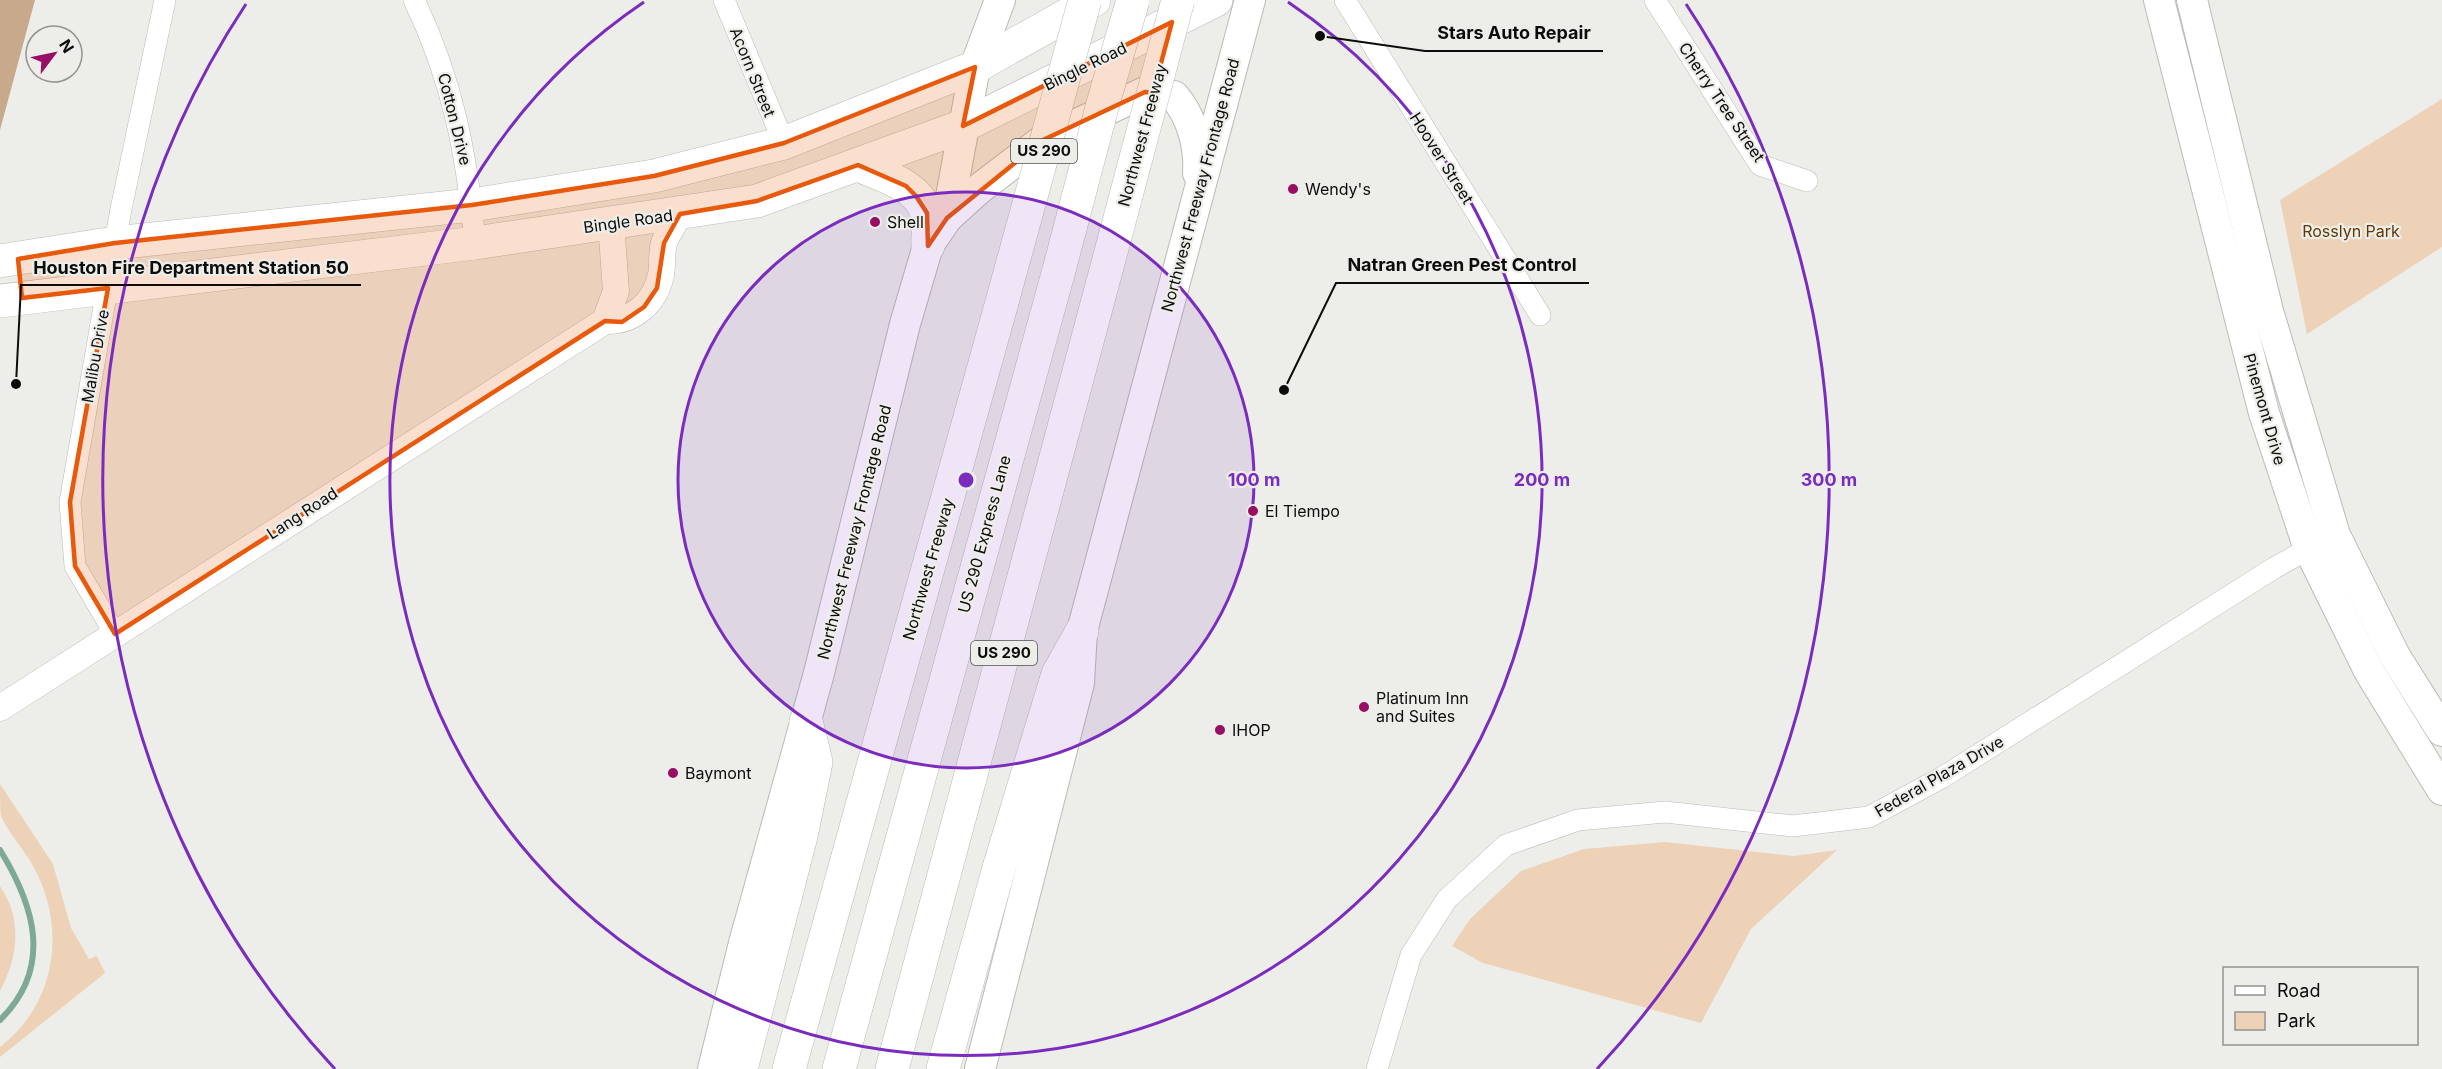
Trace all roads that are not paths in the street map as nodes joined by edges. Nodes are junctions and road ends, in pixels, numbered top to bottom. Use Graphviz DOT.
graph roads {
  1 [pos="165,0"];
  2 [pos="414,0"];
  3 [pos="724,0"];
  4 [pos="1000,0"];
  5 [pos="1085,0"];
  6 [pos="1094,0"];
  7 [pos="1133,0"];
  8 [pos="1178,0"];
  9 [pos="1216,0"];
  10 [pos="1250,0"];
  11 [pos="1345,0"];
  12 [pos="1655,0"];
  13 [pos="2159,0"];
  14 [pos="2195,14"];
  15 [pos="2170,45"];
  16 [pos="975,68"];
  17 [pos="963,126"];
  18 [pos="774,146"];
  19 [pos="858,165"];
  20 [pos="1806,181"];
  21 [pos="1197,200"];
  22 [pos="472,205"];
  23 [pos="680,214"];
  24 [pos="947,218"];
  25 [pos="611,223"];
  26 [pos="115,243"];
  27 [pos="475,243"];
  28 [pos="928,246"];
  29 [pos="9,260"];
  30 [pos="108,288"];
  31 [pos="11,299"];
  32 [pos="1540,315"];
  33 [pos="605,321"];
  34 [pos="2335,535"];
  35 [pos="2309,549"];
  36 [pos="1082,631"];
  37 [pos="115,634"];
  38 [pos="0,708"];
  39 [pos="806,720"];
  40 [pos="2442,731"];
  41 [pos="2442,790"];
  42 [pos="713,1069"];
  43 [pos="741,1069"];
  44 [pos="789,1069"];
  45 [pos="839,1069"];
  46 [pos="892,1069"];
  47 [pos="943,1069"];
  48 [pos="980,1069"];
  49 [pos="1377,1069"];
  1 -- 26 [label="street, Malibu Drive"];
  2 -- 22 [label="street, Cotton Drive"];
  3 -- 18 [label="street, Acorn Street"];
  4 -- 16 [label="main road, Northwest Freeway Frontage Road"];
  5 -- 44 [label="main road, Northwest Freeway / US 290, bridge"];
  6 -- 16 [label="main road"];
  7 -- 45 [label="main road, US 290 Express Lane, bridge"];
  8 -- 46 [label="main road, Northwest Freeway / US 290, bridge"];
  9 -- 17 [label="main road, Bingle Road"];
  10 -- 21 [label="main road, Northwest Freeway Frontage Road"];
  11 -- 32 [label="street, Hoover Street"];
  12 -- 20 [label="street, Cherry Tree Street"];
  13 -- 15 [label="main road, Pinemont Drive"];
  14 -- 15 [label="main road"];
  14 -- 34 [label="main road, Pinemont Drive"];
  15 -- 35 [label="main road, Pinemont Drive"];
  16 -- 17 [label="main road, Northwest Freeway Frontage Road"];
  16 -- 18 [label="main road"];
  17 -- 19 [label="main road, Bingle Road"];
  17 -- 24 [label="main road, Northwest Freeway Frontage Road"];
  18 -- 22 [label="main road"];
  18 -- 25 [label="main road"];
  19 -- 23 [label="main road, Bingle Road"];
  19 -- 28 [label="main road"];
  21 -- 24 [label="main road"];
  21 -- 36 [label="main road, Northwest Freeway Frontage Road"];
  22 -- 26 [label="main road"];
  22 -- 27 [label="street, Cotton Drive"];
  23 -- 25 [label="main road, Bingle Road"];
  23 -- 33 [label="street, Lang Road"];
  24 -- 28 [label="main road, Northwest Freeway Frontage Road"];
  25 -- 27 [label="main road, Bingle Road"];
  25 -- 33 [label="street"];
  26 -- 29 [label="main road"];
  26 -- 30 [label="street, Malibu Drive"];
  27 -- 30 [label="main road, Bingle Road"];
  28 -- 39 [label="main road, Northwest Freeway Frontage Road"];
  29 -- 31 [label="main road"];
  30 -- 31 [label="main road, Bingle Road"];
  30 -- 37 [label="street, Malibu Drive"];
  33 -- 37 [label="street, Lang Road"];
  34 -- 35 [label="street, Federal Plaza Drive"];
  34 -- 40 [label="main road, Pinemont Drive"];
  35 -- 41 [label="main road, Pinemont Drive"];
  35 -- 49 [label="street, Federal Plaza Drive"];
  36 -- 47 [label="main road"];
  36 -- 48 [label="main road, Northwest Freeway Frontage Road"];
  37 -- 38 [label="street, Lang Road"];
  39 -- 42 [label="main road, Northwest Freeway Frontage Road"];
  39 -- 43 [label="main road"];
}
